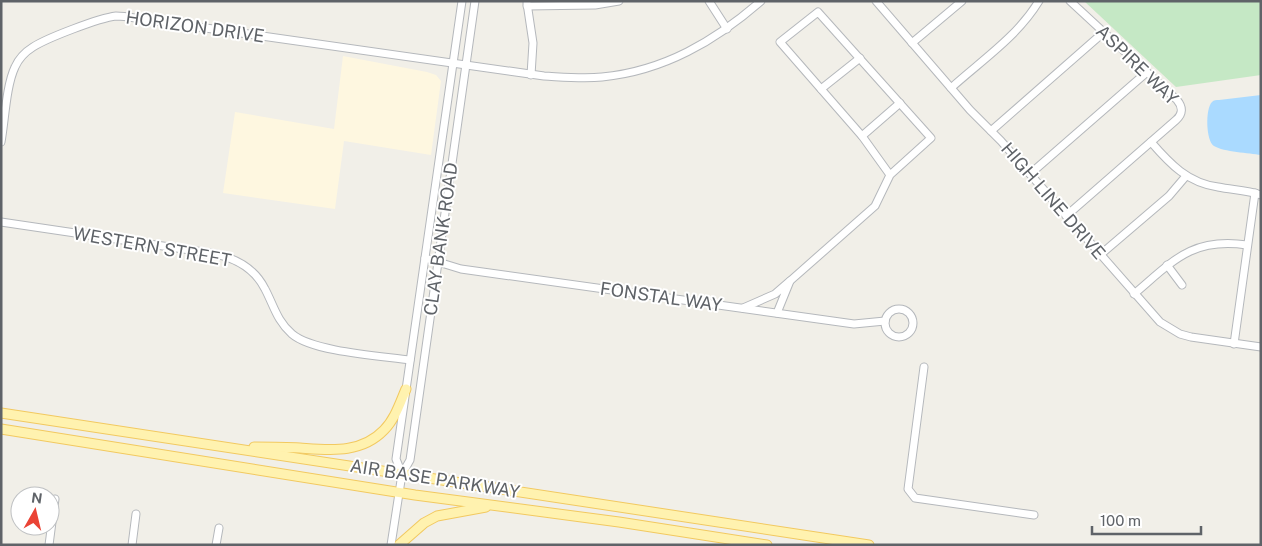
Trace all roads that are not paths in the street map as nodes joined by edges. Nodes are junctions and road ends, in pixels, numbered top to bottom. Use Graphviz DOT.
graph roads {
  1 [pos="462,1"];
  2 [pos="475,1"];
  3 [pos="619,1"];
  4 [pos="709,1"];
  5 [pos="761,1"];
  6 [pos="876,1"];
  7 [pos="962,1"];
  8 [pos="1039,1"];
  9 [pos="1070,1"];
  10 [pos="527,4"];
  11 [pos="728,29"];
  12 [pos="1104,32"];
  13 [pos="912,43"];
  14 [pos="860,58"];
  15 [pos="453,64"];
  16 [pos="466,65"];
  17 [pos="1148,72"];
  18 [pos="531,74"];
  19 [pos="951,88"];
  20 [pos="821,89"];
  21 [pos="900,103"];
  22 [pos="991,130"];
  23 [pos="862,136"];
  24 [pos="1,142"];
  25 [pos="1151,142"];
  26 [pos="1030,174"];
  27 [pos="890,175"];
  28 [pos="1186,176"];
  29 [pos="1258,194"];
  30 [pos="1066,216"];
  31 [pos="1,222"];
  32 [pos="1247,245"];
  33 [pos="1100,255"];
  34 [pos="425,258"];
  35 [pos="438,262"];
  36 [pos="1167,265"];
  37 [pos="790,281"];
  38 [pos="1182,285"];
  39 [pos="1134,294"];
  40 [pos="743,308"];
  41 [pos="777,313"];
  42 [pos="885,322"];
  43 [pos="1234,344"];
  44 [pos="1261,347"];
  45 [pos="410,360"];
  46 [pos="924,367"];
  47 [pos="406,389"];
  48 [pos="1,413"];
  49 [pos="1,429"];
  50 [pos="228,448"];
  51 [pos="402,474"];
  52 [pos="399,492"];
  53 [pos="496,505"];
  54 [pos="136,514"];
  55 [pos="1034,515"];
  56 [pos="219,528"];
  57 [pos="132,545"];
  58 [pos="216,545"];
  59 [pos="392,545"];
  60 [pos="399,545"];
  61 [pos="767,545"];
  62 [pos="869,545"];
  1 -- 15 [label="street, CLAY BANK ROAD"];
  2 -- 16 [label="street, CLAY BANK ROAD"];
  3 -- 10 [label="street"];
  4 -- 11 [label="street"];
  5 -- 11 [label="street, HORIZON DRIVE"];
  6 -- 13 [label="street, HIGH LINE DRIVE"];
  7 -- 13 [label="street"];
  8 -- 19 [label="street"];
  9 -- 12 [label="street, ASPIRE WAY"];
  10 -- 18 [label="street"];
  11 -- 18 [label="street, HORIZON DRIVE"];
  12 -- 17 [label="street, ASPIRE WAY"];
  12 -- 22 [label="street"];
  13 -- 19 [label="street, HIGH LINE DRIVE"];
  14 -- 20 [label="street"];
  14 -- 20 [label="street"];
  14 -- 21 [label="street"];
  15 -- 16 [label="street, HORIZON DRIVE"];
  15 -- 24 [label="street, HORIZON DRIVE"];
  15 -- 34 [label="street, CLAY BANK ROAD"];
  16 -- 18 [label="street, HORIZON DRIVE"];
  16 -- 35 [label="street, CLAY BANK ROAD"];
  17 -- 25 [label="street, ASPIRE WAY"];
  17 -- 26 [label="street"];
  19 -- 22 [label="street, HIGH LINE DRIVE"];
  20 -- 23 [label="street"];
  21 -- 23 [label="street"];
  21 -- 27 [label="street"];
  22 -- 26 [label="street, HIGH LINE DRIVE"];
  23 -- 27 [label="street"];
  25 -- 28 [label="street"];
  25 -- 30 [label="street"];
  26 -- 30 [label="street, HIGH LINE DRIVE"];
  27 -- 37 [label="street"];
  28 -- 29 [label="street"];
  28 -- 33 [label="street"];
  29 -- 32 [label="street"];
  30 -- 33 [label="street, HIGH LINE DRIVE"];
  31 -- 45 [label="street, WESTERN STREET"];
  32 -- 36 [label="street"];
  32 -- 43 [label="street"];
  33 -- 39 [label="street, HIGH LINE DRIVE"];
  34 -- 35 [label="street, FONSTAL WAY"];
  34 -- 45 [label="street, CLAY BANK ROAD"];
  35 -- 40 [label="street, FONSTAL WAY"];
  35 -- 51 [label="street, CLAY BANK ROAD"];
  36 -- 38 [label="street"];
  36 -- 39 [label="street"];
  37 -- 40 [label="street"];
  37 -- 41 [label="street"];
  39 -- 43 [label="street, HIGH LINE DRIVE"];
  40 -- 41 [label="street, FONSTAL WAY"];
  41 -- 42 [label="street, FONSTAL WAY"];
  42 -- 42 [label="street"];
  43 -- 44 [label="street, HIGH LINE DRIVE"];
  45 -- 47 [label="street, CLAY BANK ROAD"];
  46 -- 55 [label="street"];
  47 -- 50 [label="main road"];
  47 -- 51 [label="street, CLAY BANK ROAD"];
  48 -- 50 [label="main road, AIR BASE PARKWAY"];
  49 -- 52 [label="main road, AIR BASE PARKWAY"];
  50 -- 51 [label="main road, AIR BASE PARKWAY"];
  51 -- 52 [label="street, CLAY BANK ROAD"];
  51 -- 62 [label="main road, AIR BASE PARKWAY"];
  52 -- 53 [label="main road, AIR BASE PARKWAY"];
  52 -- 59 [label="street, CLAY BANK ROAD"];
  53 -- 60 [label="main road"];
  53 -- 61 [label="main road, AIR BASE PARKWAY"];
  54 -- 57 [label="street"];
  56 -- 58 [label="street"];
}
